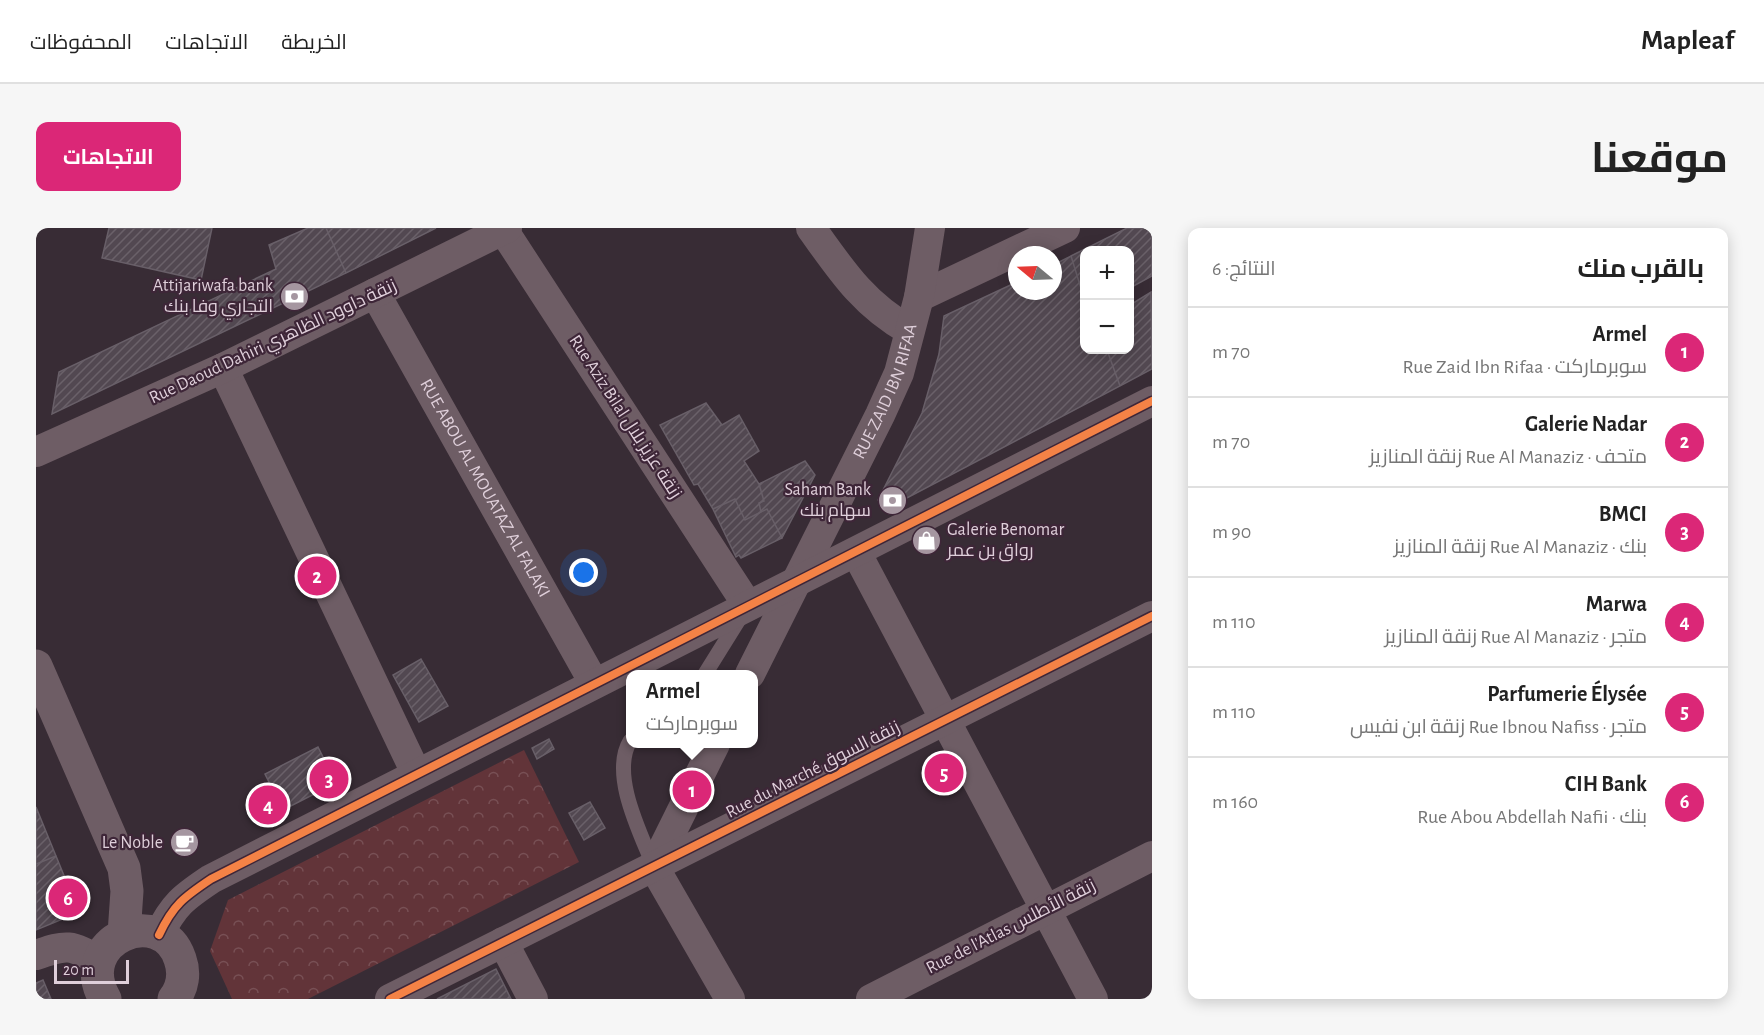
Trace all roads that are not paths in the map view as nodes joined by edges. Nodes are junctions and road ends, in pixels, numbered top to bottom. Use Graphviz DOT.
graph roads {
  1 [pos="812,228"];
  2 [pos="930,228"];
  3 [pos="1065,228"];
  4 [pos="504,229"];
  5 [pos="375,293"];
  6 [pos="919,297"];
  7 [pos="909,330"];
  8 [pos="223,368"];
  9 [pos="1152,401"];
  10 [pos="36,452"];
  11 [pos="856,552"];
  12 [pos="796,582"];
  13 [pos="748,606"];
  14 [pos="1152,616"];
  15 [pos="38,670"];
  16 [pos="708,670"];
  17 [pos="752,670"];
  18 [pos="594,683"];
  19 [pos="946,720"];
  20 [pos="628,748"];
  21 [pos="713,748"];
  22 [pos="416,773"];
  23 [pos="1152,856"];
  24 [pos="654,867"];
  25 [pos="1047,908"];
  26 [pos="124,934"];
  27 [pos="159,935"];
  28 [pos="503,942"];
  29 [pos="36,955"];
  30 [pos="99,961"];
  31 [pos="176,998"];
  32 [pos="105,999"];
  33 [pos="390,999"];
  34 [pos="533,999"];
  35 [pos="730,999"];
  36 [pos="871,999"];
  37 [pos="1093,999"];
  1 -- 7 [label="street"];
  2 -- 6 [label="street, RUE ZAID IBN RIFAA"];
  3 -- 6 [label="street"];
  4 -- 5 [label="street, Rue Daoud Dahiri زنقة داوود الظاهري"];
  4 -- 13 [label="street, Rue Aziz Bilal زنقة عزيز بلال"];
  5 -- 8 [label="street, Rue Daoud Dahiri زنقة داوود الظاهري"];
  5 -- 18 [label="street, RUE ABOU AL MOUATAZ AL FALAKI"];
  6 -- 7 [label="street, RUE ZAID IBN RIFAA"];
  7 -- 12 [label="street, RUE ZAID IBN RIFAA"];
  8 -- 10 [label="street, Rue Daoud Dahiri زنقة داوود الظاهري"];
  8 -- 22 [label="street"];
  9 -- 11 [label="street"];
  11 -- 12 [label="street"];
  11 -- 19 [label="street"];
  12 -- 13 [label="street"];
  12 -- 17 [label="street, RUE ZAID IBN RIFAA"];
  13 -- 16 [label="lane"];
  13 -- 18 [label="street"];
  14 -- 19 [label="street, Rue du Marché زنقة السوق"];
  15 -- 26 [label="street"];
  18 -- 22 [label="street"];
  19 -- 24 [label="street, Rue du Marché زنقة السوق"];
  19 -- 25 [label="street"];
  20 -- 24 [label="lane"];
  21 -- 24 [label="street"];
  22 -- 27 [label="street"];
  23 -- 25 [label="street, Rue de l'Atlas زنقة الأطلس"];
  24 -- 28 [label="street, Rue du Marché زنقة السوق"];
  24 -- 35 [label="street"];
  25 -- 36 [label="street, Rue de l'Atlas زنقة الأطلس"];
  25 -- 37 [label="street"];
  26 -- 27 [label="street"];
  26 -- 30 [label="street"];
  27 -- 31 [label="street"];
  28 -- 33 [label="street, Rue du Marché زنقة السوق"];
  28 -- 34 [label="street"];
  29 -- 30 [label="street"];
  30 -- 32 [label="street"];
}
